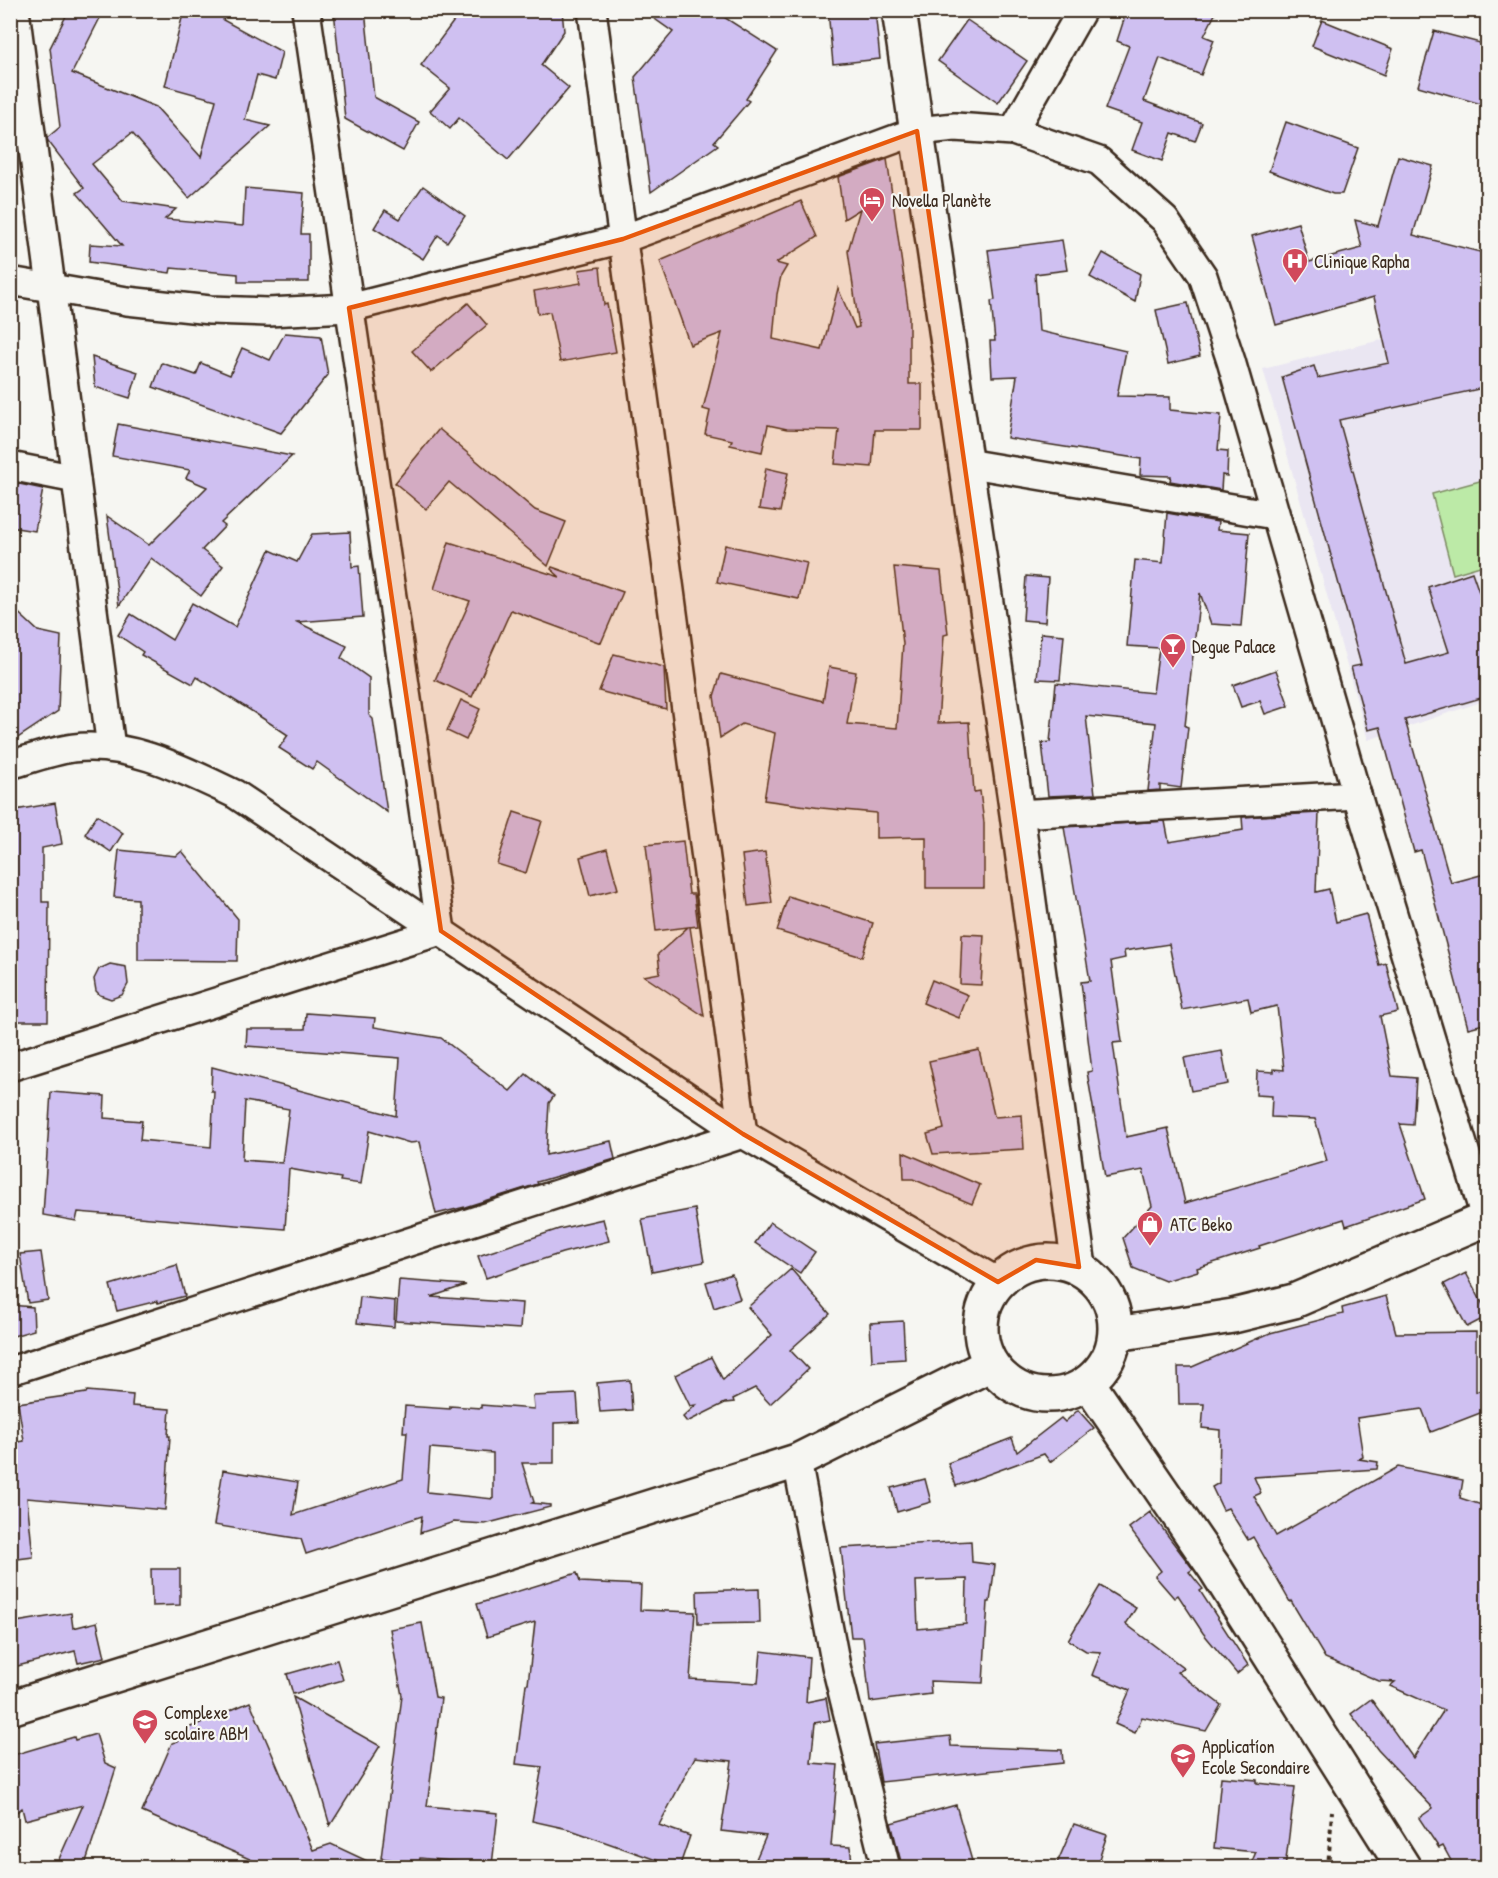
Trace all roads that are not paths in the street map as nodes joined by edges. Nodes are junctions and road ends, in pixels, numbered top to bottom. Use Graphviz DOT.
graph roads {
  1 [pos="15,10"];
  2 [pos="306,10"];
  3 [pos="592,10"];
  4 [pos="899,10"];
  5 [pos="1082,10"];
  6 [pos="917,131"];
  7 [pos="1013,131"];
  8 [pos="623,239"];
  9 [pos="10,281"];
  10 [pos="51,288"];
  11 [pos="350,308"];
  12 [pos="966,463"];
  13 [pos="10,466"];
  14 [pos="76,479"];
  15 [pos="1274,515"];
  16 [pos="111,748"];
  17 [pos="10,765"];
  18 [pos="1356,795"];
  19 [pos="1017,814"];
  20 [pos="441,931"];
  21 [pos="10,1067"];
  22 [pos="743,1134"];
  23 [pos="1487,1221"];
  24 [pos="1079,1266"];
  25 [pos="998,1282"];
  26 [pos="1116,1334"];
  27 [pos="992,1364"];
  28 [pos="10,1371"];
  29 [pos="1088,1383"];
  30 [pos="797,1461"];
  31 [pos="10,1708"];
  32 [pos="886,1868"];
  33 [pos="1404,1868"];
  1 -- 10 [label="street"];
  2 -- 11 [label="street"];
  3 -- 8 [label="street"];
  4 -- 6 [label="main road"];
  5 -- 7 [label="street"];
  6 -- 7 [label="street"];
  6 -- 8 [label="street"];
  6 -- 12 [label="main road"];
  7 -- 15 [label="street"];
  8 -- 11 [label="street"];
  8 -- 22 [label="street"];
  9 -- 10 [label="street"];
  10 -- 11 [label="street"];
  10 -- 14 [label="street"];
  11 -- 20 [label="street"];
  12 -- 15 [label="street"];
  12 -- 19 [label="main road"];
  13 -- 14 [label="street"];
  14 -- 16 [label="street"];
  15 -- 18 [label="street"];
  16 -- 17 [label="street"];
  16 -- 20 [label="street"];
  18 -- 19 [label="street"];
  18 -- 23 [label="street"];
  19 -- 24 [label="main road"];
  20 -- 21 [label="street"];
  20 -- 22 [label="street"];
  22 -- 25 [label="street"];
  22 -- 28 [label="street"];
  23 -- 26 [label="main road"];
  24 -- 25 [label="main road"];
  24 -- 26 [label="main road"];
  25 -- 27 [label="main road"];
  26 -- 29 [label="main road"];
  27 -- 29 [label="main road"];
  27 -- 30 [label="main road"];
  29 -- 33 [label="main road"];
  30 -- 31 [label="main road"];
  30 -- 32 [label="street"];
}
